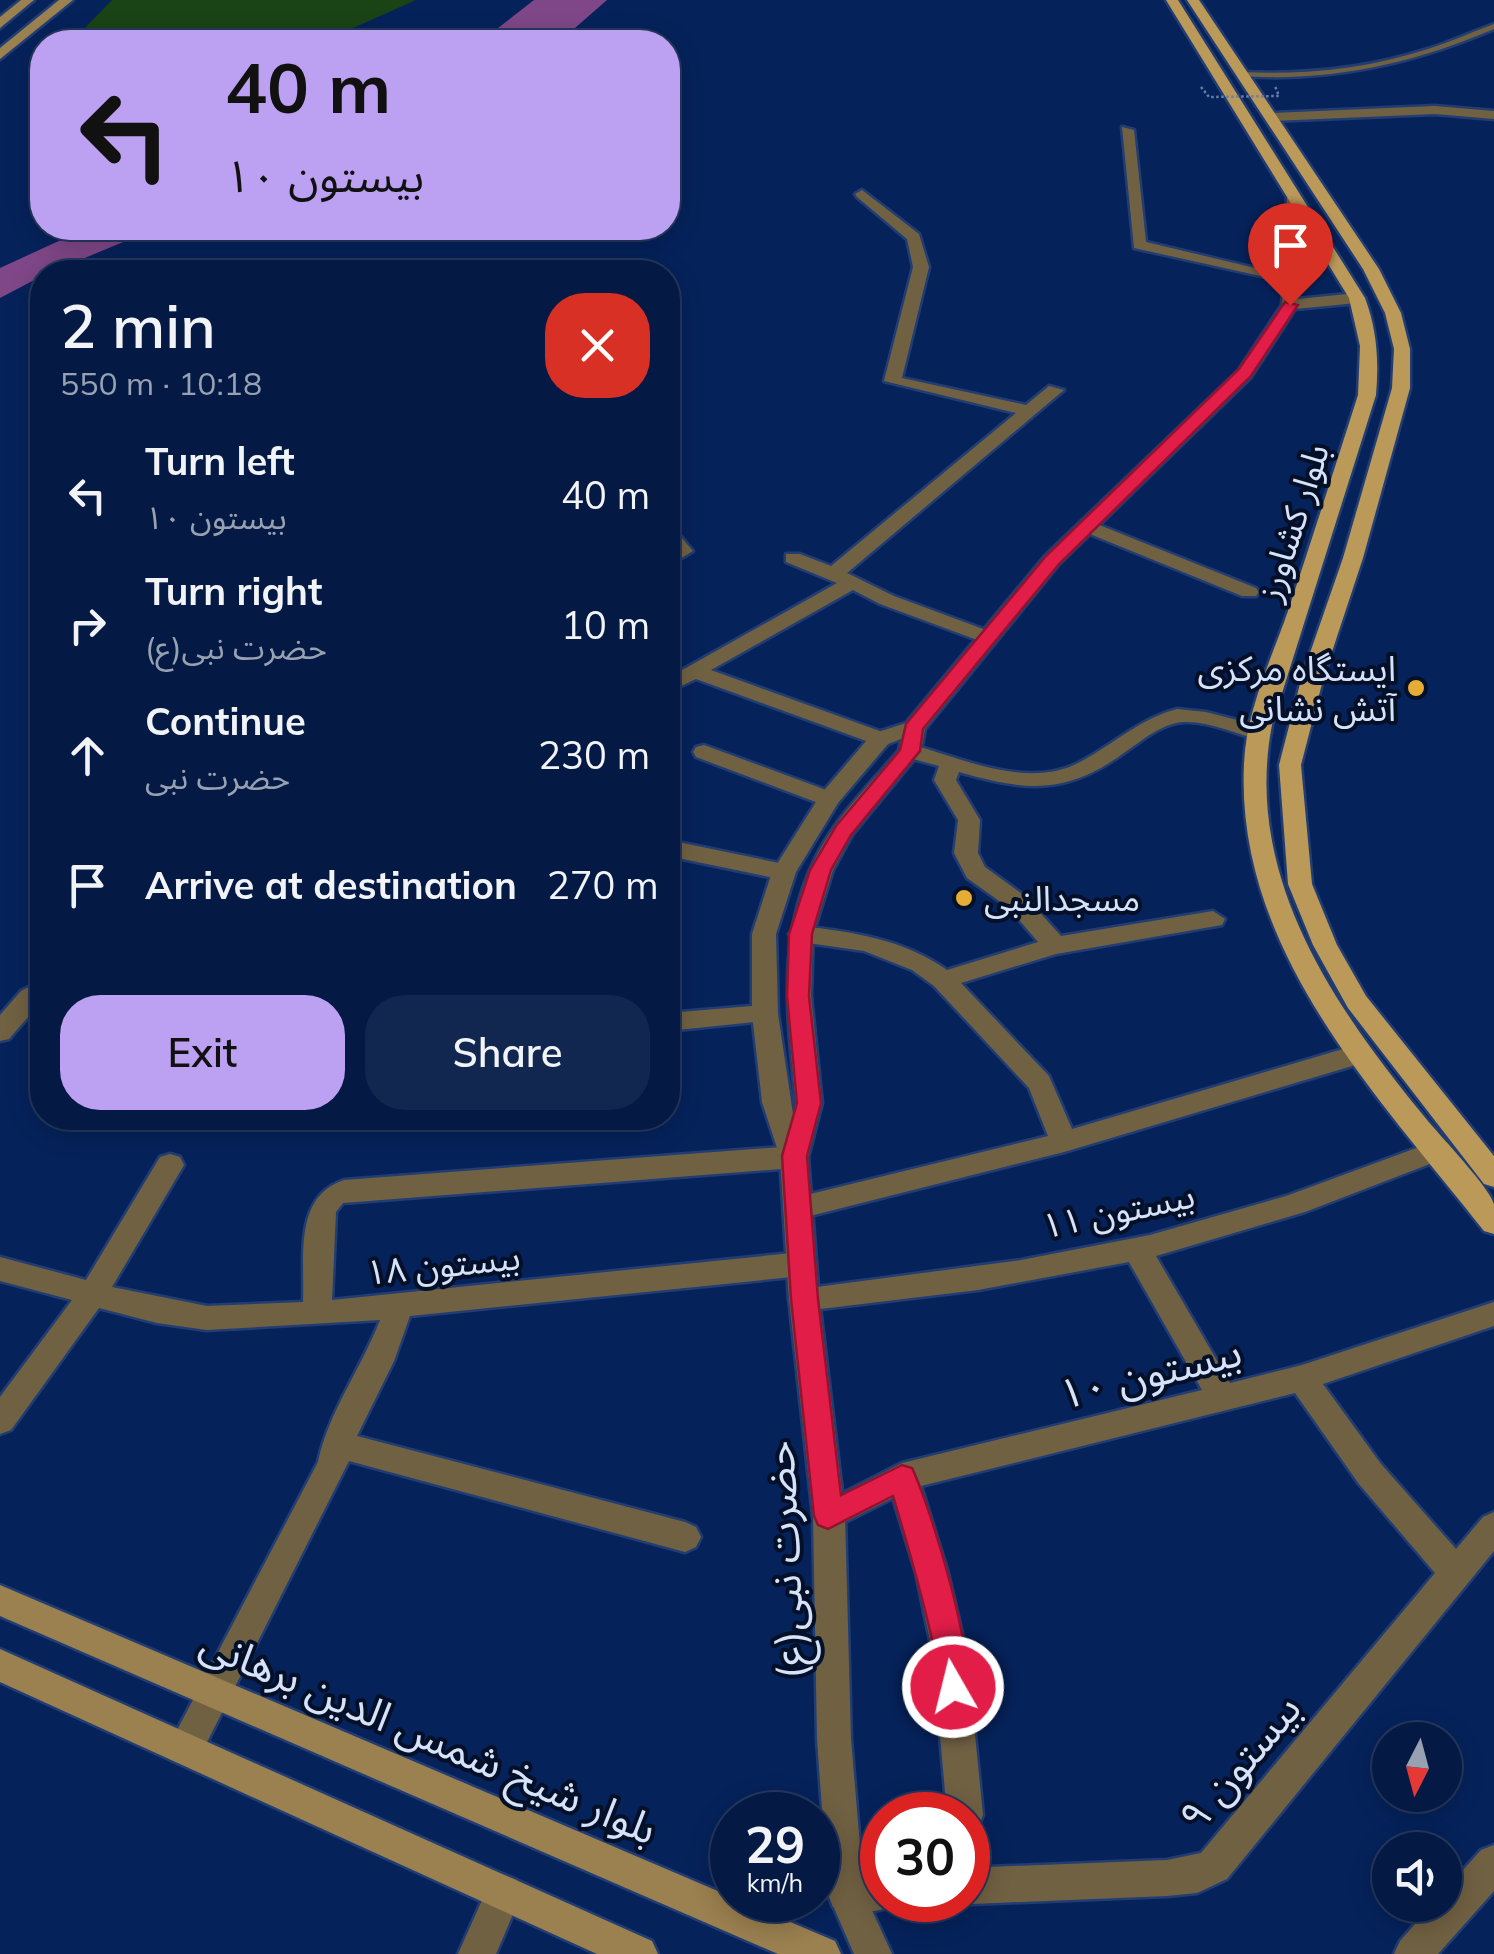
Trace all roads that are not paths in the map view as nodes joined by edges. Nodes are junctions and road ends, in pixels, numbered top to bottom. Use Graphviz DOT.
graph roads {
  1 [pos="28,0"];
  2 [pos="67,0"];
  3 [pos="1172,0"];
  4 [pos="1194,0"];
  5 [pos="1494,21"];
  6 [pos="0,24"];
  7 [pos="31,30"];
  8 [pos="30,31"];
  9 [pos="0,56"];
  10 [pos="1241,74"];
  11 [pos="1494,115"];
  12 [pos="1272,117"];
  13 [pos="1128,130"];
  14 [pos="862,194"];
  15 [pos="1294,198"];
  16 [pos="1291,282"];
  17 [pos="1357,298"];
  18 [pos="1290,305"];
  19 [pos="1055,390"];
  20 [pos="1031,411"];
  21 [pos="1087,526"];
  22 [pos="793,558"];
  23 [pos="843,578"];
  24 [pos="1249,592"];
  25 [pos="986,637"];
  26 [pos="1278,668"];
  27 [pos="694,671"];
  28 [pos="1313,676"];
  29 [pos="680,679"];
  30 [pos="1260,733"];
  31 [pos="880,739"];
  32 [pos="912,739"];
  33 [pos="704,752"];
  34 [pos="952,762"];
  35 [pos="828,799"];
  36 [pos="680,850"];
  37 [pos="784,872"];
  38 [pos="1213,919"];
  39 [pos="800,934"];
  40 [pos="1056,946"];
  41 [pos="943,980"];
  42 [pos="30,997"];
  43 [pos="765,1014"];
  44 [pos="680,1021"];
  45 [pos="8,1023"];
  46 [pos="1360,1054"];
  47 [pos="1064,1142"];
  48 [pos="1438,1150"];
  49 [pos="794,1156"];
  50 [pos="170,1165"];
  51 [pos="1494,1176"];
  52 [pos="798,1208"];
  53 [pos="1494,1223"];
  54 [pos="1136,1248"];
  55 [pos="802,1264"];
  56 [pos="0,1269"];
  57 [pos="92,1295"];
  58 [pos="804,1299"];
  59 [pos="400,1305"];
  60 [pos="317,1314"];
  61 [pos="1494,1314"];
  62 [pos="1302,1378"];
  63 [pos="1223,1398"];
  64 [pos="0,1422"];
  65 [pos="338,1444"];
  66 [pos="902,1477"];
  67 [pos="828,1516"];
  68 [pos="1494,1526"];
  69 [pos="685,1537"];
  70 [pos="1456,1573"];
  71 [pos="0,1600"];
  72 [pos="0,1664"];
  73 [pos="214,1696"];
  74 [pos="186,1748"];
  75 [pos="962,1792"];
  76 [pos="1494,1863"];
  77 [pos="860,1873"];
  78 [pos="990,1885"];
  79 [pos="504,1893"];
  80 [pos="868,1922"];
  81 [pos="477,1954"];
  82 [pos="639,1954"];
  83 [pos="822,1954"];
  84 [pos="873,1954"];
  85 [pos="1413,1954"];
  1 -- 6 [label="main road"];
  2 -- 7 [label="main road"];
  3 -- 15 [label="main road, بلوار کشاورز"];
  4 -- 10 [label="main road, بلوار کشاورز"];
  5 -- 10 [label="lane"];
  8 -- 9 [label="main road"];
  10 -- 12 [label="main road, بلوار کشاورز"];
  11 -- 12 [label="street"];
  12 -- 28 [label="main road, بلوار کشاورز"];
  13 -- 16 [label="street"];
  14 -- 20 [label="street"];
  15 -- 16 [label="street"];
  15 -- 17 [label="main road, بلوار کشاورز"];
  16 -- 18 [label="street"];
  17 -- 18 [label="street"];
  17 -- 26 [label="main road, بلوار کشاورز"];
  18 -- 21 [label="street, حضرت نبی(ع)"];
  19 -- 20 [label="street"];
  20 -- 23 [label="street"];
  21 -- 24 [label="street"];
  21 -- 25 [label="street, حضرت نبی(ع)"];
  22 -- 23 [label="street"];
  23 -- 25 [label="street"];
  23 -- 27 [label="street"];
  25 -- 32 [label="street, حضرت نبی(ع)"];
  26 -- 28 [label="main road"];
  26 -- 30 [label="main road, بلوار کشاورز"];
  27 -- 29 [label="street"];
  27 -- 31 [label="street"];
  28 -- 51 [label="main road, بلوار کشاورز"];
  30 -- 34 [label="street"];
  30 -- 46 [label="main road, بلوار کشاورز"];
  31 -- 32 [label="street"];
  31 -- 35 [label="street, حضرت نبی(ع)"];
  32 -- 34 [label="street"];
  32 -- 39 [label="street, حضرت نبی(ع)"];
  33 -- 35 [label="street"];
  34 -- 40 [label="street"];
  35 -- 37 [label="street, حضرت نبی(ع)"];
  36 -- 37 [label="street"];
  37 -- 43 [label="street, حضرت نبی(ع)"];
  38 -- 40 [label="street"];
  39 -- 41 [label="street"];
  39 -- 49 [label="street, حضرت نبی(ع)"];
  40 -- 41 [label="street"];
  41 -- 47 [label="street"];
  42 -- 45 [label="street"];
  43 -- 44 [label="street"];
  43 -- 49 [label="street, حضرت نبی(ع)"];
  46 -- 47 [label="street"];
  46 -- 48 [label="main road, بلوار کشاورز"];
  47 -- 52 [label="street"];
  48 -- 53 [label="main road, بلوار کشاورز"];
  48 -- 54 [label="street, بیستون ۱۱"];
  49 -- 52 [label="street, حضرت نبی(ع)"];
  49 -- 60 [label="street"];
  50 -- 57 [label="street"];
  52 -- 55 [label="street, حضرت نبی(ع)"];
  54 -- 58 [label="street, بیستون ۱۱"];
  54 -- 63 [label="street"];
  55 -- 58 [label="street, حضرت نبی(ع)"];
  55 -- 59 [label="street, بیستون ۱۸"];
  56 -- 57 [label="street, بیستون ۱۸"];
  57 -- 60 [label="street, بیستون ۱۸"];
  57 -- 64 [label="street"];
  58 -- 67 [label="street, حضرت نبی(ع)"];
  59 -- 60 [label="street, بیستون ۱۸"];
  59 -- 65 [label="street"];
  61 -- 62 [label="street, بیستون ۱۰"];
  62 -- 63 [label="street, بیستون ۱۰"];
  62 -- 70 [label="street"];
  63 -- 66 [label="street, بیستون ۱۰"];
  65 -- 69 [label="street"];
  65 -- 73 [label="street"];
  66 -- 67 [label="street, بیستون ۱۰"];
  66 -- 75 [label="street"];
  67 -- 77 [label="street, حضرت نبی(ع)"];
  68 -- 70 [label="street, بیستون ۹"];
  70 -- 78 [label="street, بیستون ۹"];
  71 -- 73 [label="main road, بلوار شیخ شمس الدین برهانی"];
  72 -- 74 [label="main road"];
  73 -- 74 [label="street"];
  73 -- 83 [label="main road, بلوار شیخ شمس الدین برهانی"];
  74 -- 79 [label="main road"];
  76 -- 85 [label="street"];
  79 -- 81 [label="street"];
  79 -- 82 [label="main road"];
  80 -- 84 [label="street, حضرت نبی(ع)"];
}
